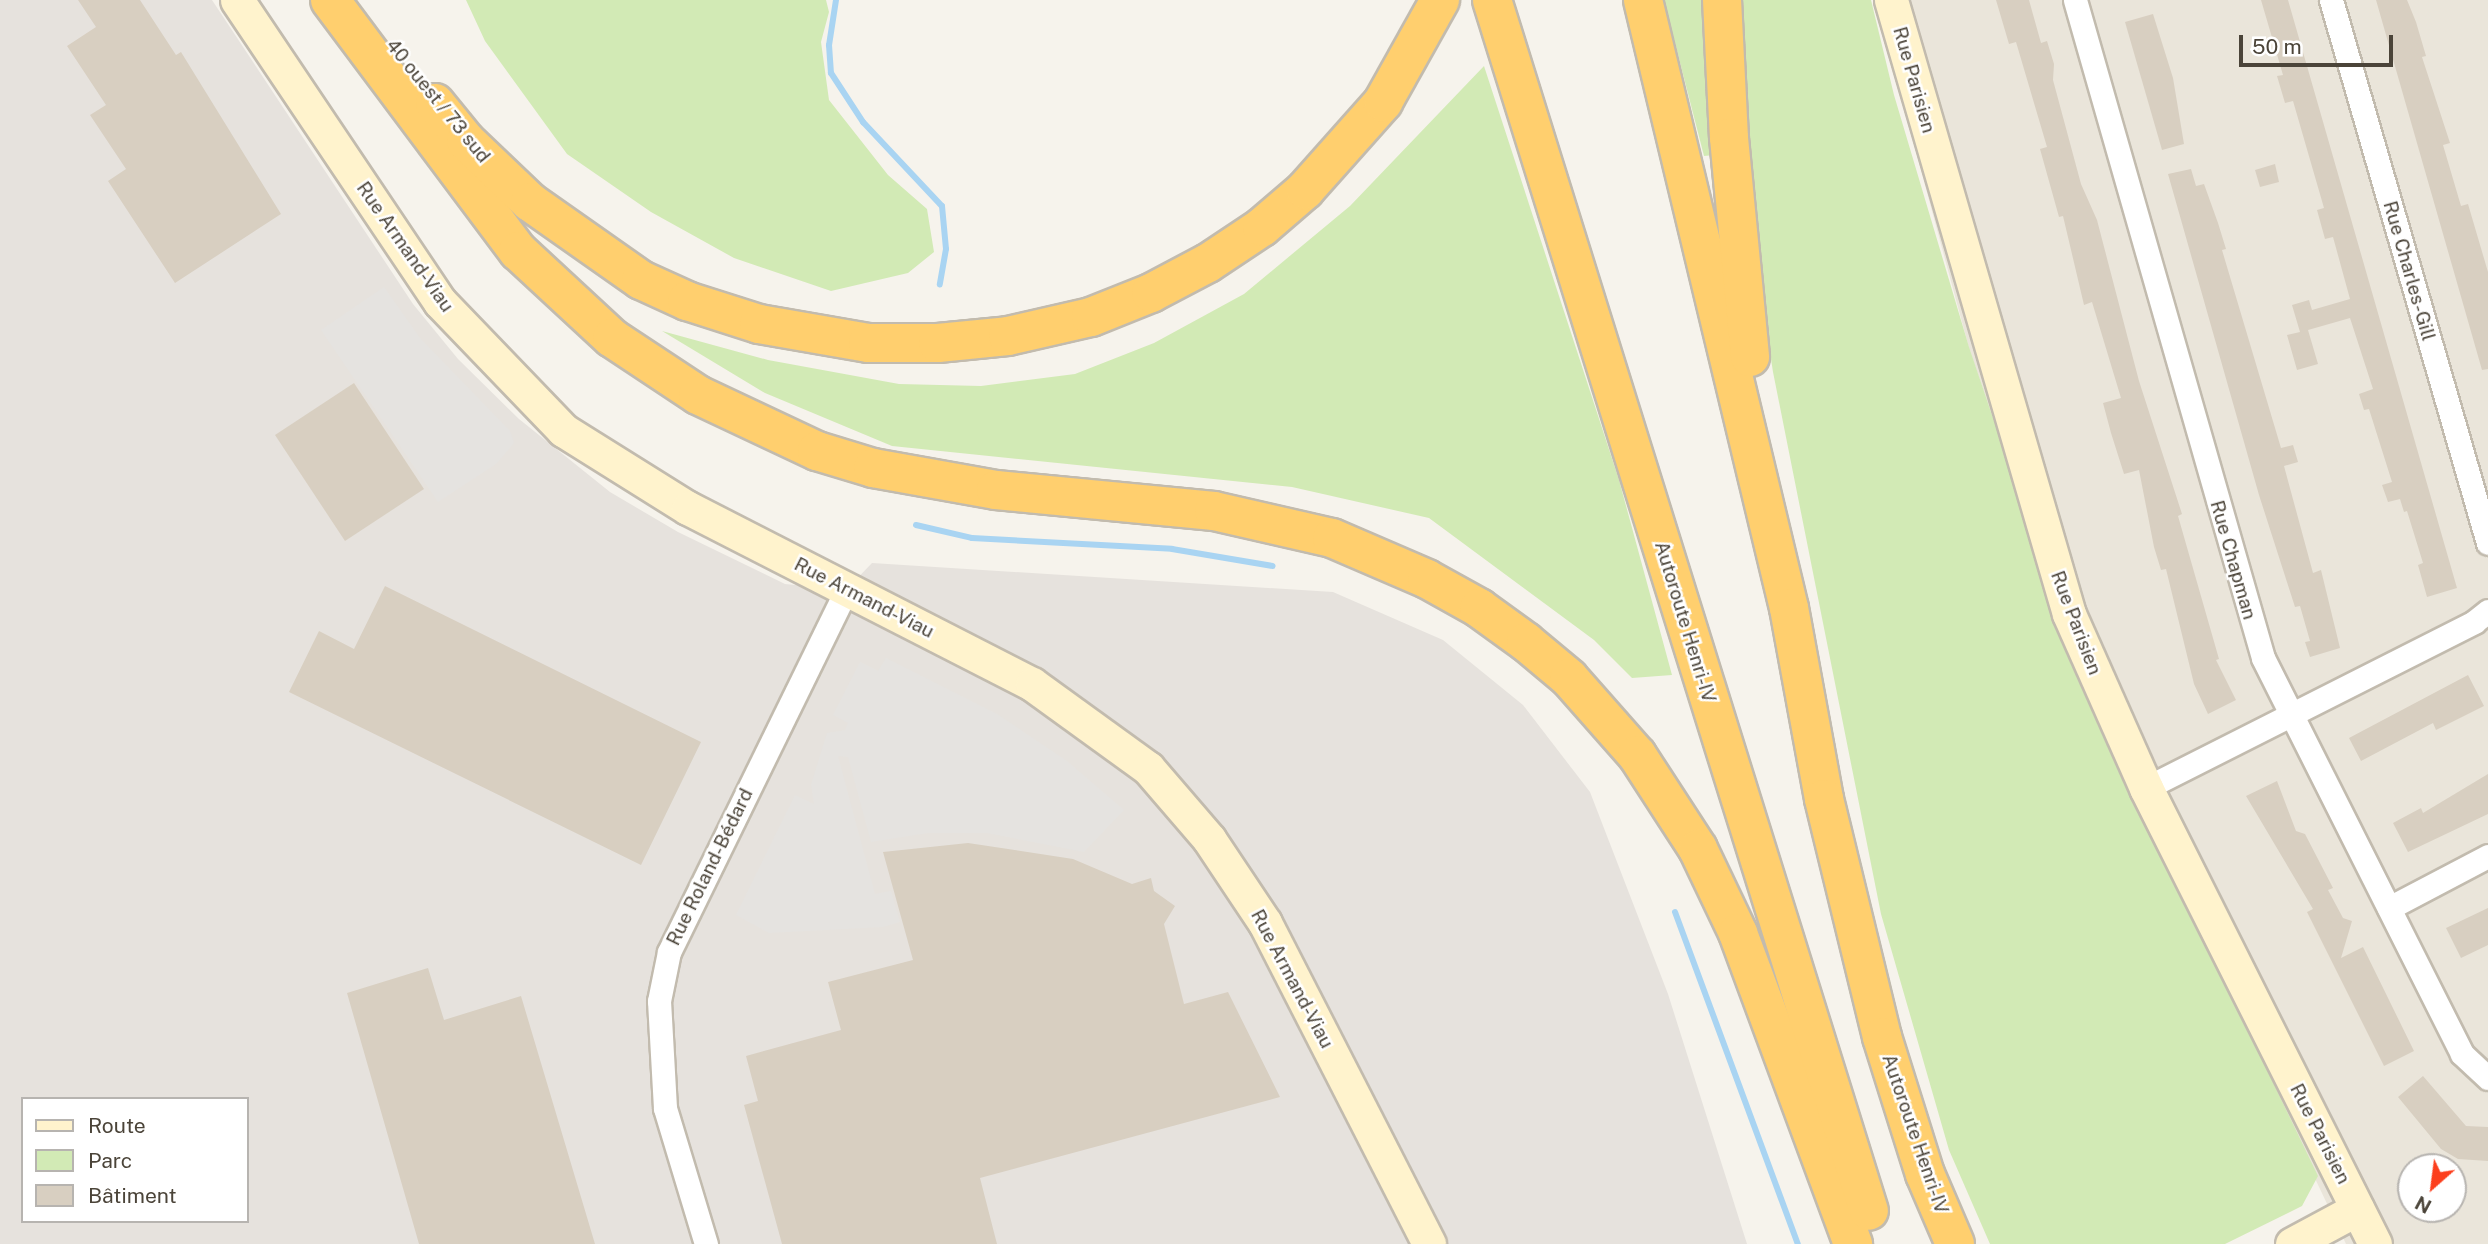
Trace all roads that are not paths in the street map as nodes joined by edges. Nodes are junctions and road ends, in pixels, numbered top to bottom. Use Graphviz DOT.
graph roads {
  1 [pos="237,0"];
  2 [pos="330,0"];
  3 [pos="358,0"];
  4 [pos="1440,0"];
  5 [pos="1492,0"];
  6 [pos="1643,0"];
  7 [pos="1722,0"];
  8 [pos="1891,0"];
  9 [pos="2075,0"];
  10 [pos="2331,0"];
  11 [pos="2488,543"];
  12 [pos="846,590"];
  13 [pos="1789,608"];
  14 [pos="2488,611"];
  15 [pos="2292,712"];
  16 [pos="2146,788"];
  17 [pos="2488,856"];
  18 [pos="2389,908"];
  19 [pos="2488,1078"];
  20 [pos="2357,1209"];
  21 [pos="706,1244"];
  22 [pos="1429,1244"];
  23 [pos="1853,1244"];
  24 [pos="1880,1244"];
  25 [pos="1955,1244"];
  26 [pos="2292,1244"];
  27 [pos="2375,1244"];
  1 -- 12 [label="street, Rue Armand-Viau"];
  2 -- 23 [label="highway"];
  3 -- 4 [label="highway, 40 ouest / 73 sud"];
  5 -- 24 [label="highway, Autoroute Henri-IV"];
  6 -- 13 [label="highway, Autoroute Henri-IV"];
  7 -- 13 [label="highway"];
  8 -- 16 [label="street, Rue Parisien"];
  9 -- 15 [label="street, Rue Chapman"];
  10 -- 11 [label="street, Rue Charles-Gill"];
  12 -- 21 [label="street, Rue Roland-Bédard"];
  12 -- 22 [label="street, Rue Armand-Viau"];
  13 -- 25 [label="highway, Autoroute Henri-IV"];
  14 -- 15 [label="street"];
  15 -- 16 [label="street"];
  15 -- 18 [label="street, Rue Chapman"];
  16 -- 20 [label="street, Rue Parisien"];
  17 -- 18 [label="street"];
  18 -- 19 [label="street, Rue Chapman"];
  20 -- 26 [label="street"];
  20 -- 27 [label="street, Rue Parisien"];
}
